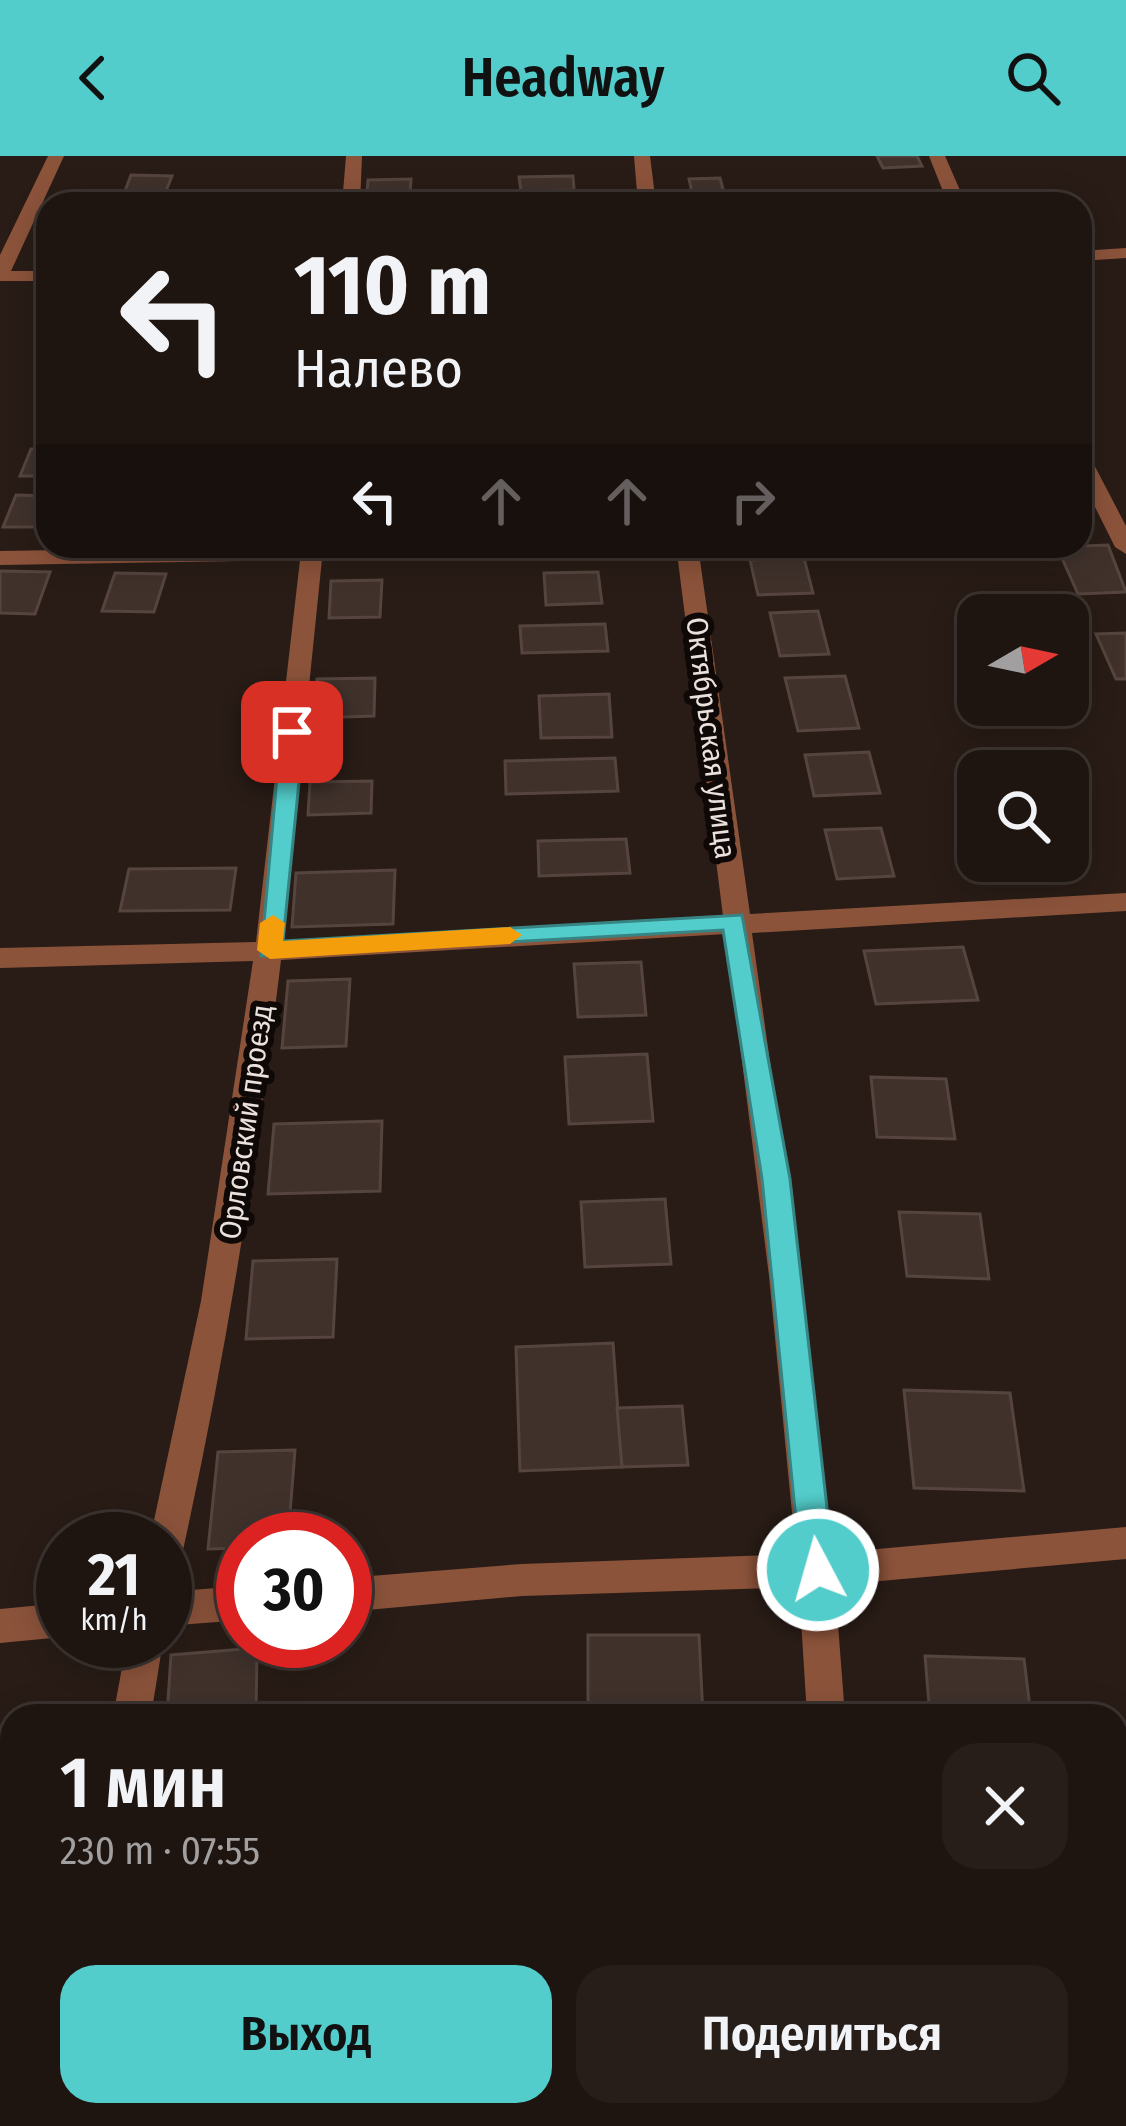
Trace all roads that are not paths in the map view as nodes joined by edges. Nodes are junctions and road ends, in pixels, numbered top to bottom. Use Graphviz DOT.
graph roads {
  1 [pos="56,156"];
  2 [pos="354,156"];
  3 [pos="642,156"];
  4 [pos="937,156"];
  5 [pos="38,192"];
  6 [pos="352,192"];
  7 [pos="646,192"];
  8 [pos="952,192"];
  9 [pos="36,197"];
  10 [pos="1126,253"];
  11 [pos="1092,255"];
  12 [pos="2,266"];
  13 [pos="36,273"];
  14 [pos="1092,474"];
  15 [pos="1117,510"];
  16 [pos="1126,548"];
  17 [pos="36,557"];
  18 [pos="0,558"];
  19 [pos="310,558"];
  20 [pos="697,558"];
  21 [pos="1126,902"];
  22 [pos="734,921"];
  23 [pos="270,950"];
  24 [pos="0,958"];
  25 [pos="174,1512"];
  26 [pos="1126,1543"];
  27 [pos="818,1570"];
  28 [pos="372,1592"];
  29 [pos="36,1623"];
  30 [pos="0,1626"];
  31 [pos="140,1668"];
  32 [pos="134,1704"];
  33 [pos="825,1704"];
  1 -- 5 [label="street"];
  2 -- 6 [label="street"];
  3 -- 7 [label="street"];
  4 -- 8 [label="street"];
  9 -- 12 [label="street"];
  10 -- 11 [label="street"];
  12 -- 13 [label="street"];
  14 -- 15 [label="street"];
  15 -- 16 [label="street"];
  17 -- 18 [label="street"];
  19 -- 23 [label="street, Орловский проезд"];
  20 -- 22 [label="street, Октябрьская улица"];
  21 -- 22 [label="street"];
  22 -- 23 [label="street"];
  22 -- 27 [label="street, Октябрьская улица"];
  23 -- 24 [label="street"];
  23 -- 25 [label="street, Орловский проезд"];
  26 -- 27 [label="street"];
  27 -- 28 [label="street"];
  27 -- 33 [label="street, Октябрьская улица"];
  29 -- 30 [label="street"];
  31 -- 32 [label="street"];
}
